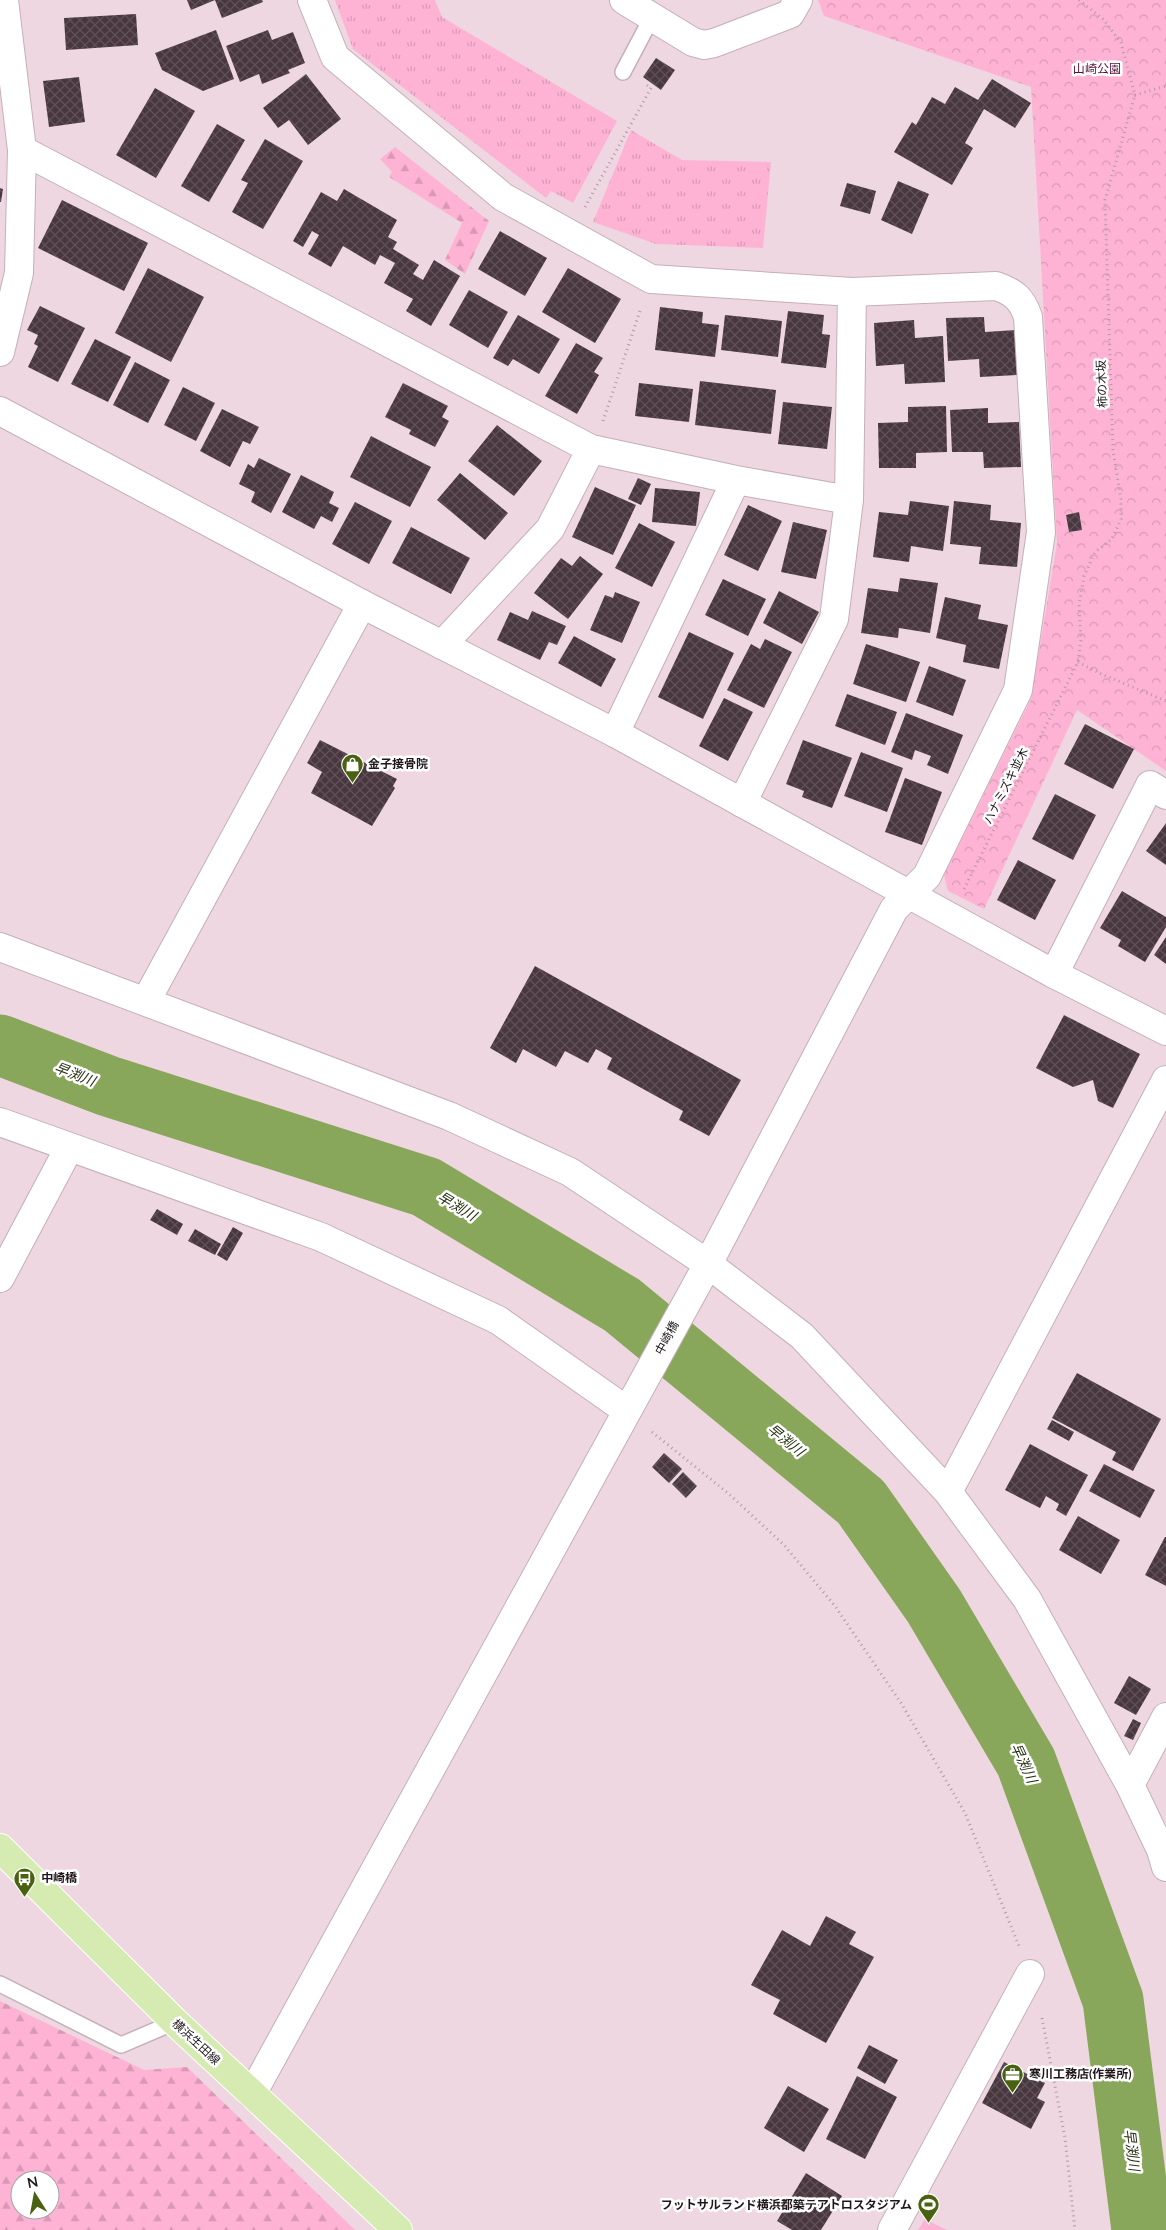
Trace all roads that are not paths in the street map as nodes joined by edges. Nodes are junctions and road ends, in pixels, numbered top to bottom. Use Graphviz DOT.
graph roads {
  1 [pos="4,0"];
  2 [pos="312,0"];
  3 [pos="624,0"];
  4 [pos="798,0"];
  5 [pos="652,17"];
  6 [pos="624,72"];
  7 [pos="22,150"];
  8 [pos="852,292"];
  9 [pos="0,352"];
  10 [pos="0,411"];
  11 [pos="591,449"];
  12 [pos="736,480"];
  13 [pos="848,500"];
  14 [pos="362,604"];
  15 [pos="442,644"];
  16 [pos="615,733"];
  17 [pos="1166,795"];
  18 [pos="742,803"];
  19 [pos="909,894"];
  20 [pos="0,948"];
  21 [pos="1054,974"];
  22 [pos="146,1002"];
  23 [pos="1166,1031"];
  24 [pos="1166,1080"];
  25 [pos="0,1122"];
  26 [pos="69,1148"];
  27 [pos="708,1264"];
  28 [pos="0,1278"];
  29 [pos="622,1408"];
  30 [pos="948,1492"];
  31 [pos="1166,1717"];
  32 [pos="1130,1785"];
  33 [pos="0,1848"];
  34 [pos="1166,1867"];
  35 [pos="1030,1974"];
  36 [pos="0,1984"];
  37 [pos="175,2022"];
  38 [pos="252,2094"];
  39 [pos="398,2230"];
  40 [pos="892,2230"];
  1 -- 7 [label="street"];
  2 -- 8 [label="street, 中崎橋"];
  3 -- 5 [label="street"];
  4 -- 5 [label="street"];
  5 -- 6 [label="lane"];
  7 -- 9 [label="street"];
  7 -- 11 [label="street"];
  8 -- 13 [label="street"];
  8 -- 19 [label="street, 中崎橋"];
  10 -- 14 [label="street"];
  11 -- 12 [label="street"];
  11 -- 15 [label="street"];
  12 -- 13 [label="street"];
  12 -- 16 [label="street"];
  13 -- 18 [label="street"];
  14 -- 15 [label="street"];
  14 -- 22 [label="street"];
  15 -- 16 [label="street"];
  16 -- 18 [label="street"];
  17 -- 21 [label="street"];
  18 -- 19 [label="street"];
  19 -- 21 [label="street"];
  19 -- 27 [label="street, 中崎橋"];
  20 -- 22 [label="street"];
  21 -- 23 [label="street"];
  22 -- 27 [label="street"];
  24 -- 30 [label="street"];
  25 -- 26 [label="street"];
  26 -- 28 [label="street"];
  26 -- 29 [label="street"];
  27 -- 29 [label="street, 中崎橋"];
  27 -- 30 [label="street"];
  29 -- 38 [label="street, 中崎橋"];
  30 -- 32 [label="street"];
  31 -- 32 [label="street"];
  32 -- 34 [label="street"];
  33 -- 37 [label="main road, 横浜生田線"];
  35 -- 40 [label="street"];
  36 -- 37 [label="lane"];
  37 -- 38 [label="main road, 横浜生田線"];
  38 -- 39 [label="main road, 横浜生田線"];
}
